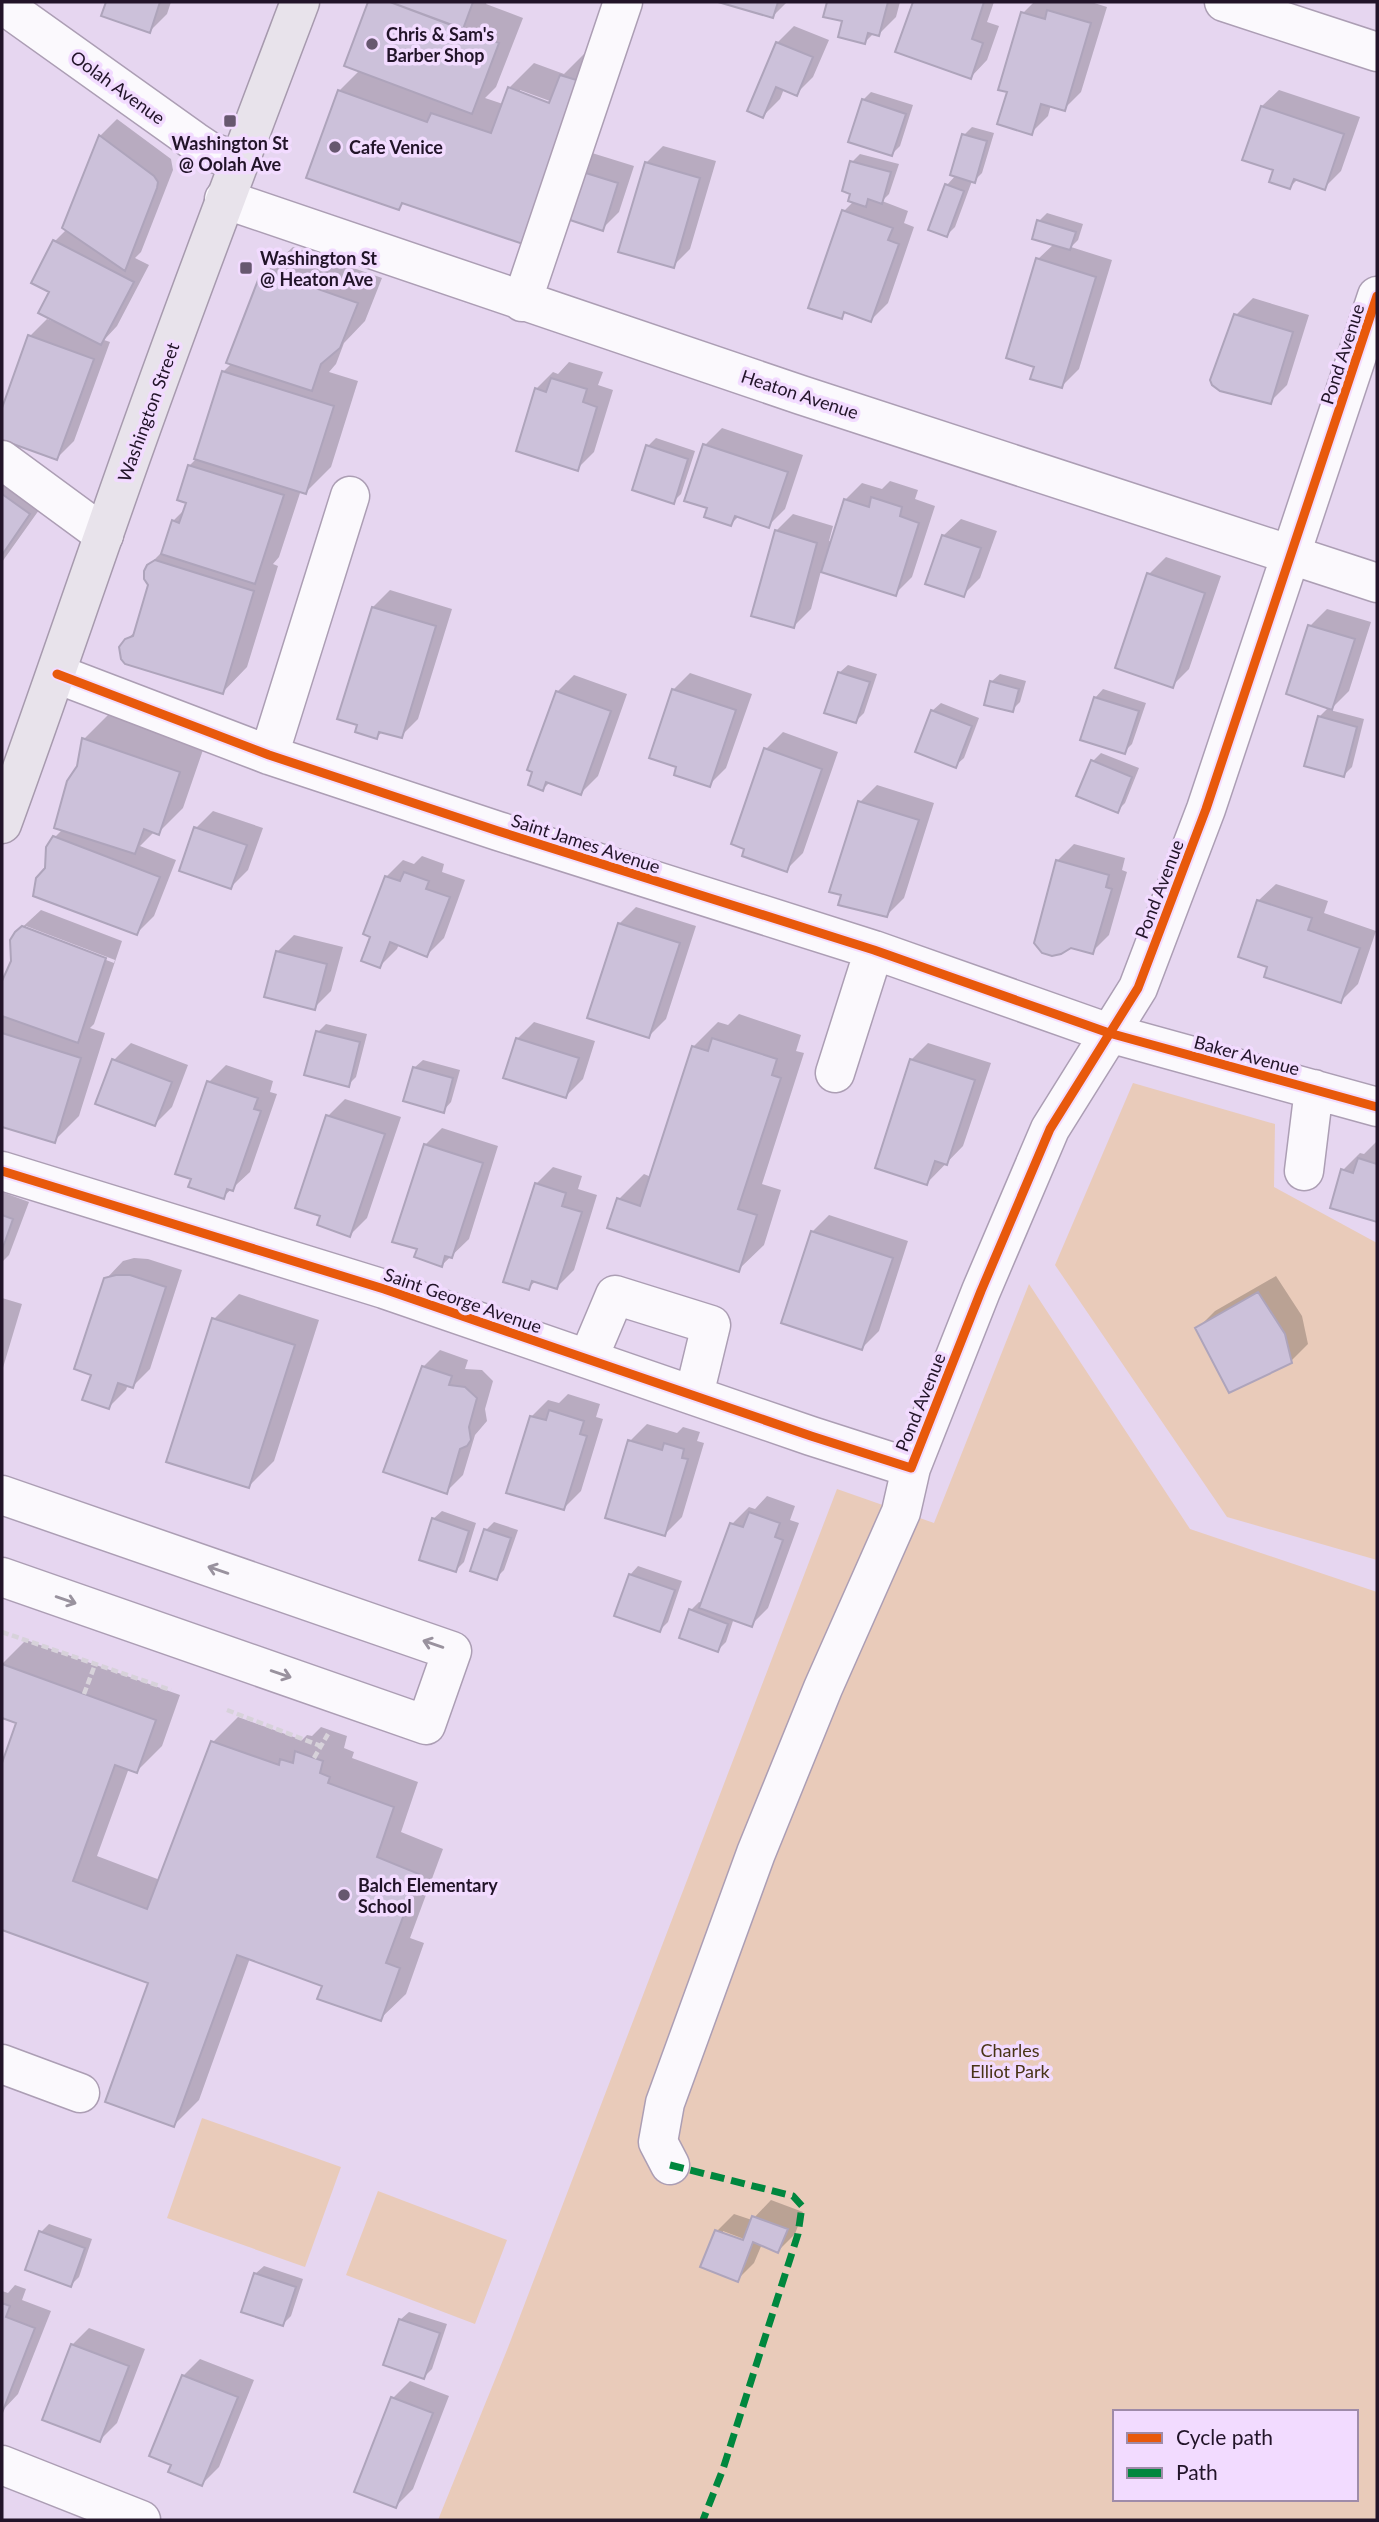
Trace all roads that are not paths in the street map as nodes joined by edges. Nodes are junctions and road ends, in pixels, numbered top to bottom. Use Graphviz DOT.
graph roads {
  1 [pos="300,2"];
  2 [pos="623,2"];
  3 [pos="1224,2"];
  4 [pos="2,4"];
  5 [pos="1377,51"];
  6 [pos="239,162"];
  7 [pos="224,199"];
  8 [pos="1377,296"];
  9 [pos="522,302"];
  10 [pos="2,460"];
  11 [pos="350,496"];
  12 [pos="104,534"];
  13 [pos="1293,555"];
  14 [pos="1377,583"];
  15 [pos="57,674"];
  16 [pos="269,755"];
  17 [pos="12,763"];
  18 [pos="2,824"];
  19 [pos="874,950"];
  20 [pos="1109,1032"];
  21 [pos="835,1073"];
  22 [pos="1314,1089"];
  23 [pos="1377,1107"];
  24 [pos="2,1171"];
  25 [pos="1304,1171"];
  26 [pos="587,1359"];
  27 [pos="694,1395"];
  28 [pos="911,1468"];
  29 [pos="2,1495"];
  30 [pos="2,1577"];
  31 [pos="2,2064"];
  32 [pos="80,2093"];
  33 [pos="670,2165"];
  34 [pos="2,2465"];
  35 [pos="141,2520"];
  1 -- 6 [label="main road, Washington Street"];
  2 -- 9 [label="street"];
  3 -- 5 [label="street"];
  4 -- 6 [label="street, Oolah Avenue"];
  6 -- 7 [label="main road, Washington Street"];
  7 -- 9 [label="street, Heaton Avenue"];
  7 -- 12 [label="main road, Washington Street"];
  8 -- 13 [label="street, Pond Avenue"];
  9 -- 13 [label="street, Heaton Avenue"];
  10 -- 12 [label="street"];
  11 -- 16 [label="street"];
  12 -- 15 [label="main road, Washington Street"];
  13 -- 14 [label="street, Heaton Avenue"];
  13 -- 20 [label="street, Pond Avenue"];
  15 -- 16 [label="street, Saint James Avenue"];
  15 -- 17 [label="main road, Washington Street"];
  16 -- 19 [label="street, Saint James Avenue"];
  17 -- 18 [label="main road, Washington Street"];
  19 -- 20 [label="street, Saint James Avenue"];
  19 -- 21 [label="street"];
  20 -- 22 [label="street, Baker Avenue"];
  20 -- 28 [label="street, Pond Avenue"];
  22 -- 23 [label="street, Baker Avenue"];
  22 -- 25 [label="street"];
  24 -- 26 [label="street, Saint George Avenue"];
  26 -- 27 [label="street, Saint George Avenue"];
  26 -- 27 [label="street"];
  27 -- 28 [label="street, Saint George Avenue"];
  28 -- 33 [label="street, Pond Avenue"];
  30 -- 29 [label="street, one-way"];
  31 -- 32 [label="street"];
  34 -- 35 [label="street"];
}
